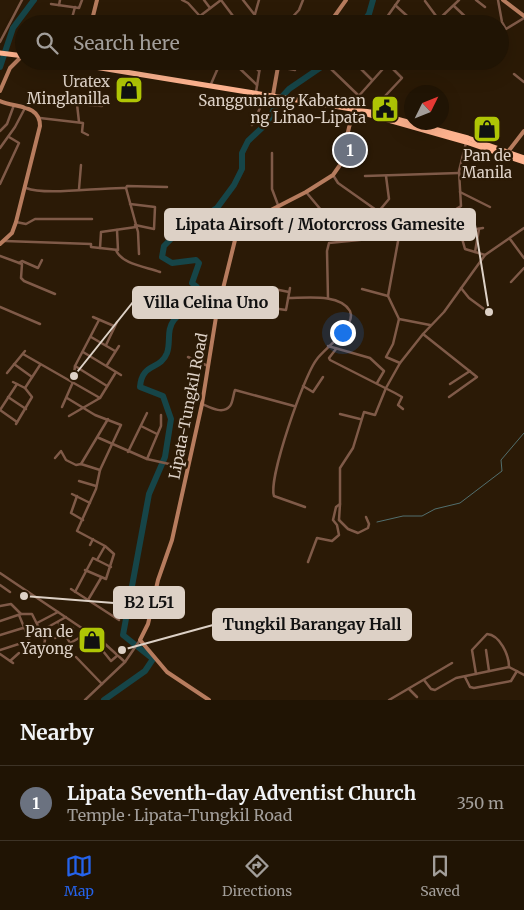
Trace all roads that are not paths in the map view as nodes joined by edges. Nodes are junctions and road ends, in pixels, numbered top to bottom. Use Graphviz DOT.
graph roads {
  1 [pos="22,0"];
  2 [pos="60,0"];
  3 [pos="82,0"];
  4 [pos="97,0"];
  5 [pos="182,0"];
  6 [pos="204,0"];
  7 [pos="221,0"];
  8 [pos="259,0"];
  9 [pos="303,0"];
  10 [pos="346,0"];
  11 [pos="399,0"];
  12 [pos="459,0"];
  13 [pos="476,0"];
  14 [pos="498,0"];
  15 [pos="503,0"];
  16 [pos="245,1"];
  17 [pos="425,2"];
  18 [pos="51,4"];
  19 [pos="59,5"];
  20 [pos="395,5"];
  21 [pos="454,6"];
  22 [pos="75,7"];
  23 [pos="485,7"];
  24 [pos="210,8"];
  25 [pos="254,14"];
  26 [pos="73,15"];
  27 [pos="93,15"];
  28 [pos="199,15"];
  29 [pos="201,15"];
  30 [pos="233,15"];
  31 [pos="294,15"];
  32 [pos="335,15"];
  33 [pos="388,15"];
  34 [pos="406,15"];
  35 [pos="435,15"];
  36 [pos="444,15"];
  37 [pos="464,15"];
  38 [pos="501,15"];
  39 [pos="524,17"];
  40 [pos="509,27"];
  41 [pos="0,42"];
  42 [pos="0,53"];
  43 [pos="15,55"];
  44 [pos="15,63"];
  45 [pos="122,70"];
  46 [pos="217,70"];
  47 [pos="241,70"];
  48 [pos="278,70"];
  49 [pos="333,70"];
  50 [pos="362,70"];
  51 [pos="381,70"];
  52 [pos="395,70"];
  53 [pos="259,71"];
  54 [pos="514,74"];
  55 [pos="372,80"];
  56 [pos="524,82"];
  57 [pos="211,84"];
  58 [pos="257,85"];
  59 [pos="0,91"];
  60 [pos="256,92"];
  61 [pos="275,95"];
  62 [pos="358,95"];
  63 [pos="0,100"];
  64 [pos="14,105"];
  65 [pos="102,106"];
  66 [pos="260,106"];
  67 [pos="25,108"];
  68 [pos="350,110"];
  69 [pos="360,112"];
  70 [pos="370,112"];
  71 [pos="40,118"];
  72 [pos="79,122"];
  73 [pos="252,125"];
  74 [pos="0,131"];
  75 [pos="524,131"];
  76 [pos="88,136"];
  77 [pos="9,137"];
  78 [pos="466,142"];
  79 [pos="0,148"];
  80 [pos="272,153"];
  81 [pos="507,153"];
  82 [pos="524,158"];
  83 [pos="524,162"];
  84 [pos="81,165"];
  85 [pos="459,173"];
  86 [pos="332,175"];
  87 [pos="365,176"];
  88 [pos="386,176"];
  89 [pos="0,184"];
  90 [pos="167,187"];
  91 [pos="26,188"];
  92 [pos="126,188"];
  93 [pos="79,189"];
  94 [pos="306,192"];
  95 [pos="460,192"];
  96 [pos="130,204"];
  97 [pos="278,205"];
  98 [pos="490,207"];
  99 [pos="379,211"];
  100 [pos="386,216"];
  101 [pos="92,219"];
  102 [pos="16,222"];
  103 [pos="135,226"];
  104 [pos="484,228"];
  105 [pos="524,228"];
  106 [pos="479,229"];
  107 [pos="117,230"];
  108 [pos="218,235"];
  109 [pos="236,236"];
  110 [pos="399,236"];
  111 [pos="510,239"];
  112 [pos="2,242"];
  113 [pos="100,248"];
  114 [pos="116,250"];
  115 [pos="475,252"];
  116 [pos="139,254"];
  117 [pos="485,255"];
  118 [pos="0,256"];
  119 [pos="524,258"];
  120 [pos="42,260"];
  121 [pos="19,262"];
  122 [pos="524,268"];
  123 [pos="160,272"];
  124 [pos="511,282"];
  125 [pos="461,288"];
  126 [pos="274,289"];
  127 [pos="362,289"];
  128 [pos="55,294"];
  129 [pos="388,296"];
  130 [pos="288,298"];
  131 [pos="328,299"];
  132 [pos="0,307"];
  133 [pos="265,307"];
  134 [pos="488,312"];
  135 [pos="93,317"];
  136 [pos="399,319"];
  137 [pos="99,320"];
  138 [pos="117,322"];
  139 [pos="40,324"];
  140 [pos="430,325"];
  141 [pos="114,326"];
  142 [pos="423,334"];
  143 [pos="91,337"];
  144 [pos="106,345"];
  145 [pos="119,346"];
  146 [pos="328,346"];
  147 [pos="336,349"];
  148 [pos="115,351"];
  149 [pos="83,352"];
  150 [pos="188,357"];
  151 [pos="400,363"];
  152 [pos="14,364"];
  153 [pos="40,365"];
  154 [pos="107,365"];
  155 [pos="75,366"];
  156 [pos="208,366"];
  157 [pos="470,371"];
  158 [pos="116,372"];
  159 [pos="7,373"];
  160 [pos="121,375"];
  161 [pos="32,377"];
  162 [pos="323,377"];
  163 [pos="13,382"];
  164 [pos="73,382"];
  165 [pos="17,384"];
  166 [pos="376,384"];
  167 [pos="450,384"];
  168 [pos="108,386"];
  169 [pos="303,386"];
  170 [pos="25,388"];
  171 [pos="386,388"];
  172 [pos="8,397"];
  173 [pos="449,397"];
  174 [pos="67,398"];
  175 [pos="100,398"];
  176 [pos="202,404"];
  177 [pos="294,406"];
  178 [pos="62,407"];
  179 [pos="86,407"];
  180 [pos="26,408"];
  181 [pos="403,409"];
  182 [pos="147,413"];
  183 [pos="340,414"];
  184 [pos="161,415"];
  185 [pos="69,416"];
  186 [pos="108,419"];
  187 [pos="361,420"];
  188 [pos="141,426"];
  189 [pos="157,434"];
  190 [pos="98,438"];
  191 [pos="112,445"];
  192 [pos="128,452"];
  193 [pos="55,458"];
  194 [pos="147,459"];
  195 [pos="82,464"];
  196 [pos="189,468"];
  197 [pos="100,470"];
  198 [pos="79,481"];
  199 [pos="96,486"];
  200 [pos="72,494"];
  201 [pos="77,496"];
  202 [pos="90,503"];
  203 [pos="340,504"];
  204 [pos="305,507"];
  205 [pos="366,516"];
  206 [pos="83,520"];
  207 [pos="339,520"];
  208 [pos="337,525"];
  209 [pos="79,533"];
  210 [pos="77,538"];
  211 [pos="93,539"];
  212 [pos="90,544"];
  213 [pos="105,546"];
  214 [pos="97,560"];
  215 [pos="308,562"];
  216 [pos="111,567"];
  217 [pos="85,570"];
  218 [pos="0,573"];
  219 [pos="101,578"];
  220 [pos="0,585"];
  221 [pos="71,589"];
  222 [pos="10,592"];
  223 [pos="74,592"];
  224 [pos="88,601"];
  225 [pos="0,606"];
  226 [pos="58,612"];
  227 [pos="20,615"];
  228 [pos="66,617"];
  229 [pos="119,620"];
  230 [pos="0,621"];
  231 [pos="58,622"];
  232 [pos="37,623"];
  233 [pos="48,627"];
  234 [pos="23,628"];
  235 [pos="73,628"];
  236 [pos="87,632"];
  237 [pos="64,633"];
  238 [pos="0,635"];
  239 [pos="55,638"];
  240 [pos="79,638"];
  241 [pos="28,641"];
  242 [pos="139,641"];
  243 [pos="70,643"];
  244 [pos="60,649"];
  245 [pos="0,650"];
  246 [pos="486,650"];
  247 [pos="19,653"];
  248 [pos="0,654"];
  249 [pos="118,655"];
  250 [pos="76,657"];
  251 [pos="125,662"];
  252 [pos="452,663"];
  253 [pos="508,667"];
  254 [pos="517,670"];
  255 [pos="489,671"];
  256 [pos="476,674"];
  257 [pos="524,676"];
  258 [pos="465,677"];
  259 [pos="424,680"];
  260 [pos="102,684"];
  261 [pos="409,689"];
  262 [pos="396,696"];
  263 [pos="418,697"];
  264 [pos="84,700"];
  265 [pos="209,700"];
  266 [pos="389,700"];
  267 [pos="401,700"];
  1 -- 41 [label="street"];
  2 -- 19 [label="street"];
  3 -- 22 [label="street"];
  4 -- 27 [label="street"];
  5 -- 28 [label="street"];
  6 -- 24 [label="street"];
  7 -- 24 [label="street"];
  7 -- 30 [label="street"];
  8 -- 25 [label="street"];
  9 -- 31 [label="street"];
  10 -- 32 [label="street"];
  11 -- 20 [label="street"];
  12 -- 21 [label="street"];
  13 -- 23 [label="street"];
  14 -- 38 [label="street"];
  15 -- 39 [label="street"];
  16 -- 25 [label="street"];
  17 -- 35 [label="street"];
  18 -- 19 [label="street"];
  19 -- 22 [label="street"];
  20 -- 33 [label="street"];
  20 -- 34 [label="street"];
  21 -- 36 [label="street"];
  21 -- 37 [label="street"];
  22 -- 26 [label="street"];
  24 -- 29 [label="street"];
  39 -- 40 [label="street"];
  42 -- 43 [label="highway"];
  44 -- 59 [label="street"];
  45 -- 57 [label="highway"];
  46 -- 57 [label="street"];
  47 -- 58 [label="street"];
  48 -- 61 [label="street"];
  49 -- 62 [label="street"];
  50 -- 55 [label="street"];
  51 -- 55 [label="street"];
  52 -- 70 [label="street"];
  53 -- 58 [label="street"];
  54 -- 56 [label="street"];
  55 -- 62 [label="street"];
  57 -- 60 [label="highway"];
  58 -- 60 [label="street"];
  60 -- 61 [label="highway"];
  61 -- 68 [label="highway"];
  62 -- 68 [label="street"];
  63 -- 64 [label="street"];
  64 -- 67 [label="street"];
  64 -- 74 [label="street"];
  65 -- 72 [label="street"];
  66 -- 73 [label="street"];
  67 -- 71 [label="street"];
  67 -- 77 [label="street"];
  68 -- 69 [label="highway"];
  68 -- 86 [label="street"];
  69 -- 70 [label="highway"];
  69 -- 78 [label="highway"];
  70 -- 81 [label="highway"];
  71 -- 72 [label="street"];
  71 -- 91 [label="street"];
  72 -- 76 [label="street"];
  75 -- 81 [label="street"];
  77 -- 79 [label="street"];
  77 -- 89 [label="street"];
  78 -- 81 [label="highway"];
  78 -- 85 [label="street"];
  80 -- 97 [label="street"];
  81 -- 82 [label="highway"];
  81 -- 83 [label="highway"];
  84 -- 93 [label="street"];
  85 -- 88 [label="street"];
  85 -- 95 [label="street"];
  86 -- 94 [label="street"];
  86 -- 99 [label="street"];
  87 -- 88 [label="street"];
  88 -- 99 [label="street"];
  90 -- 92 [label="street"];
  91 -- 93 [label="street"];
  91 -- 102 [label="street"];
  92 -- 93 [label="street"];
  92 -- 96 [label="street"];
  94 -- 97 [label="street"];
  94 -- 100 [label="street"];
  95 -- 98 [label="street"];
  95 -- 110 [label="street"];
  96 -- 103 [label="street"];
  96 -- 103 [label="street"];
  97 -- 109 [label="street"];
  99 -- 100 [label="street"];
  100 -- 110 [label="street"];
  101 -- 102 [label="street"];
  102 -- 112 [label="street"];
  103 -- 107 [label="street"];
  103 -- 116 [label="street"];
  104 -- 106 [label="street"];
  105 -- 111 [label="street"];
  106 -- 115 [label="street"];
  106 -- 115 [label="street"];
  107 -- 113 [label="street"];
  107 -- 114 [label="street"];
  108 -- 109 [label="street"];
  109 -- 156 [label="street, Lipata-Tungkil Road"];
  110 -- 129 [label="street"];
  110 -- 131 [label="street"];
  111 -- 117 [label="street"];
  111 -- 119 [label="street"];
  112 -- 113 [label="street"];
  113 -- 114 [label="street"];
  114 -- 123 [label="street"];
  115 -- 117 [label="street"];
  117 -- 125 [label="street"];
  118 -- 121 [label="street"];
  120 -- 121 [label="street"];
  121 -- 128 [label="street"];
  122 -- 124 [label="street"];
  125 -- 134 [label="street"];
  125 -- 140 [label="street"];
  126 -- 130 [label="street"];
  127 -- 129 [label="street"];
  129 -- 136 [label="street"];
  130 -- 131 [label="street"];
  130 -- 133 [label="street"];
  131 -- 146 [label="street"];
  132 -- 139 [label="street"];
  135 -- 137 [label="street"];
  136 -- 140 [label="street"];
  136 -- 151 [label="street"];
  137 -- 141 [label="street"];
  137 -- 143 [label="street"];
  138 -- 141 [label="street"];
  140 -- 142 [label="street"];
  141 -- 144 [label="street"];
  142 -- 151 [label="street"];
  142 -- 157 [label="street"];
  143 -- 144 [label="street"];
  143 -- 149 [label="street"];
  144 -- 148 [label="street"];
  145 -- 148 [label="street"];
  146 -- 147 [label="street"];
  146 -- 169 [label="street"];
  147 -- 166 [label="street"];
  147 -- 166 [label="street"];
  148 -- 154 [label="street"];
  149 -- 154 [label="street"];
  149 -- 155 [label="street"];
  150 -- 156 [label="street"];
  151 -- 171 [label="street"];
  152 -- 153 [label="street"];
  152 -- 159 [label="street"];
  152 -- 161 [label="street"];
  153 -- 161 [label="street"];
  153 -- 164 [label="street"];
  154 -- 158 [label="street"];
  155 -- 164 [label="street"];
  155 -- 168 [label="street"];
  156 -- 176 [label="street, Lipata-Tungkil Road"];
  157 -- 167 [label="street"];
  157 -- 173 [label="street"];
  158 -- 160 [label="street"];
  158 -- 168 [label="street"];
  161 -- 170 [label="street"];
  162 -- 169 [label="street"];
  163 -- 165 [label="street"];
  164 -- 174 [label="street"];
  164 -- 175 [label="street"];
  165 -- 170 [label="street"];
  165 -- 172 [label="street"];
  166 -- 171 [label="street"];
  168 -- 175 [label="street"];
  169 -- 204 [label="street"];
  170 -- 180 [label="street"];
  171 -- 181 [label="street"];
  171 -- 187 [label="street"];
  172 -- 180 [label="street"];
  172 -- 180 [label="street"];
  174 -- 178 [label="street"];
  174 -- 179 [label="street"];
  175 -- 179 [label="street"];
  176 -- 177 [label="street"];
  176 -- 196 [label="street, Lipata-Tungkil Road"];
  179 -- 185 [label="street"];
  179 -- 186 [label="street"];
  182 -- 188 [label="street"];
  183 -- 187 [label="street"];
  184 -- 189 [label="street"];
  186 -- 190 [label="street"];
  186 -- 191 [label="street"];
  187 -- 203 [label="street"];
  188 -- 189 [label="street"];
  188 -- 192 [label="street"];
  189 -- 194 [label="street"];
  190 -- 191 [label="street"];
  190 -- 195 [label="street"];
  191 -- 192 [label="street"];
  191 -- 197 [label="street"];
  192 -- 194 [label="street"];
  193 -- 195 [label="street"];
  194 -- 196 [label="street"];
  195 -- 197 [label="street"];
  196 -- 242 [label="street, Lipata-Tungkil Road"];
  197 -- 199 [label="street"];
  198 -- 199 [label="street"];
  199 -- 202 [label="street"];
  200 -- 201 [label="street"];
  201 -- 202 [label="street"];
  201 -- 206 [label="street"];
  202 -- 206 [label="street"];
  203 -- 207 [label="street"];
  203 -- 208 [label="street"];
  205 -- 207 [label="street"];
  206 -- 209 [label="street"];
  207 -- 208 [label="street"];
  208 -- 215 [label="street"];
  209 -- 210 [label="street"];
  209 -- 211 [label="street"];
  211 -- 212 [label="street"];
  211 -- 213 [label="street"];
  213 -- 214 [label="street"];
  213 -- 216 [label="street"];
  214 -- 216 [label="street"];
  214 -- 217 [label="street"];
  216 -- 219 [label="street"];
  217 -- 219 [label="street"];
  217 -- 223 [label="street"];
  218 -- 226 [label="street"];
  219 -- 224 [label="street"];
  220 -- 222 [label="street"];
  221 -- 223 [label="street"];
  223 -- 224 [label="street"];
  224 -- 229 [label="street"];
  225 -- 227 [label="street"];
  226 -- 228 [label="street"];
  226 -- 232 [label="street"];
  227 -- 230 [label="street"];
  227 -- 232 [label="street"];
  227 -- 234 [label="street"];
  228 -- 231 [label="street"];
  228 -- 236 [label="street"];
  231 -- 233 [label="street"];
  231 -- 237 [label="street"];
  232 -- 241 [label="street"];
  234 -- 238 [label="street"];
  234 -- 241 [label="street"];
  235 -- 237 [label="street"];
  236 -- 249 [label="street"];
  236 -- 249 [label="street"];
  237 -- 239 [label="street"];
  237 -- 243 [label="street"];
  240 -- 243 [label="street"];
  241 -- 245 [label="street"];
  242 -- 251 [label="street"];
  242 -- 265 [label="street"];
  243 -- 244 [label="street"];
  246 -- 255 [label="street"];
  247 -- 248 [label="street"];
  249 -- 251 [label="street"];
  250 -- 260 [label="street"];
  251 -- 260 [label="street"];
  252 -- 259 [label="street"];
  253 -- 254 [label="street"];
  253 -- 255 [label="street"];
  253 -- 256 [label="street"];
  254 -- 257 [label="street"];
  254 -- 258 [label="street"];
  255 -- 256 [label="street"];
  256 -- 258 [label="street"];
  258 -- 259 [label="street"];
  259 -- 261 [label="street"];
  260 -- 264 [label="street"];
  261 -- 262 [label="street"];
  261 -- 263 [label="street"];
  262 -- 266 [label="street"];
  262 -- 267 [label="street"];
}
